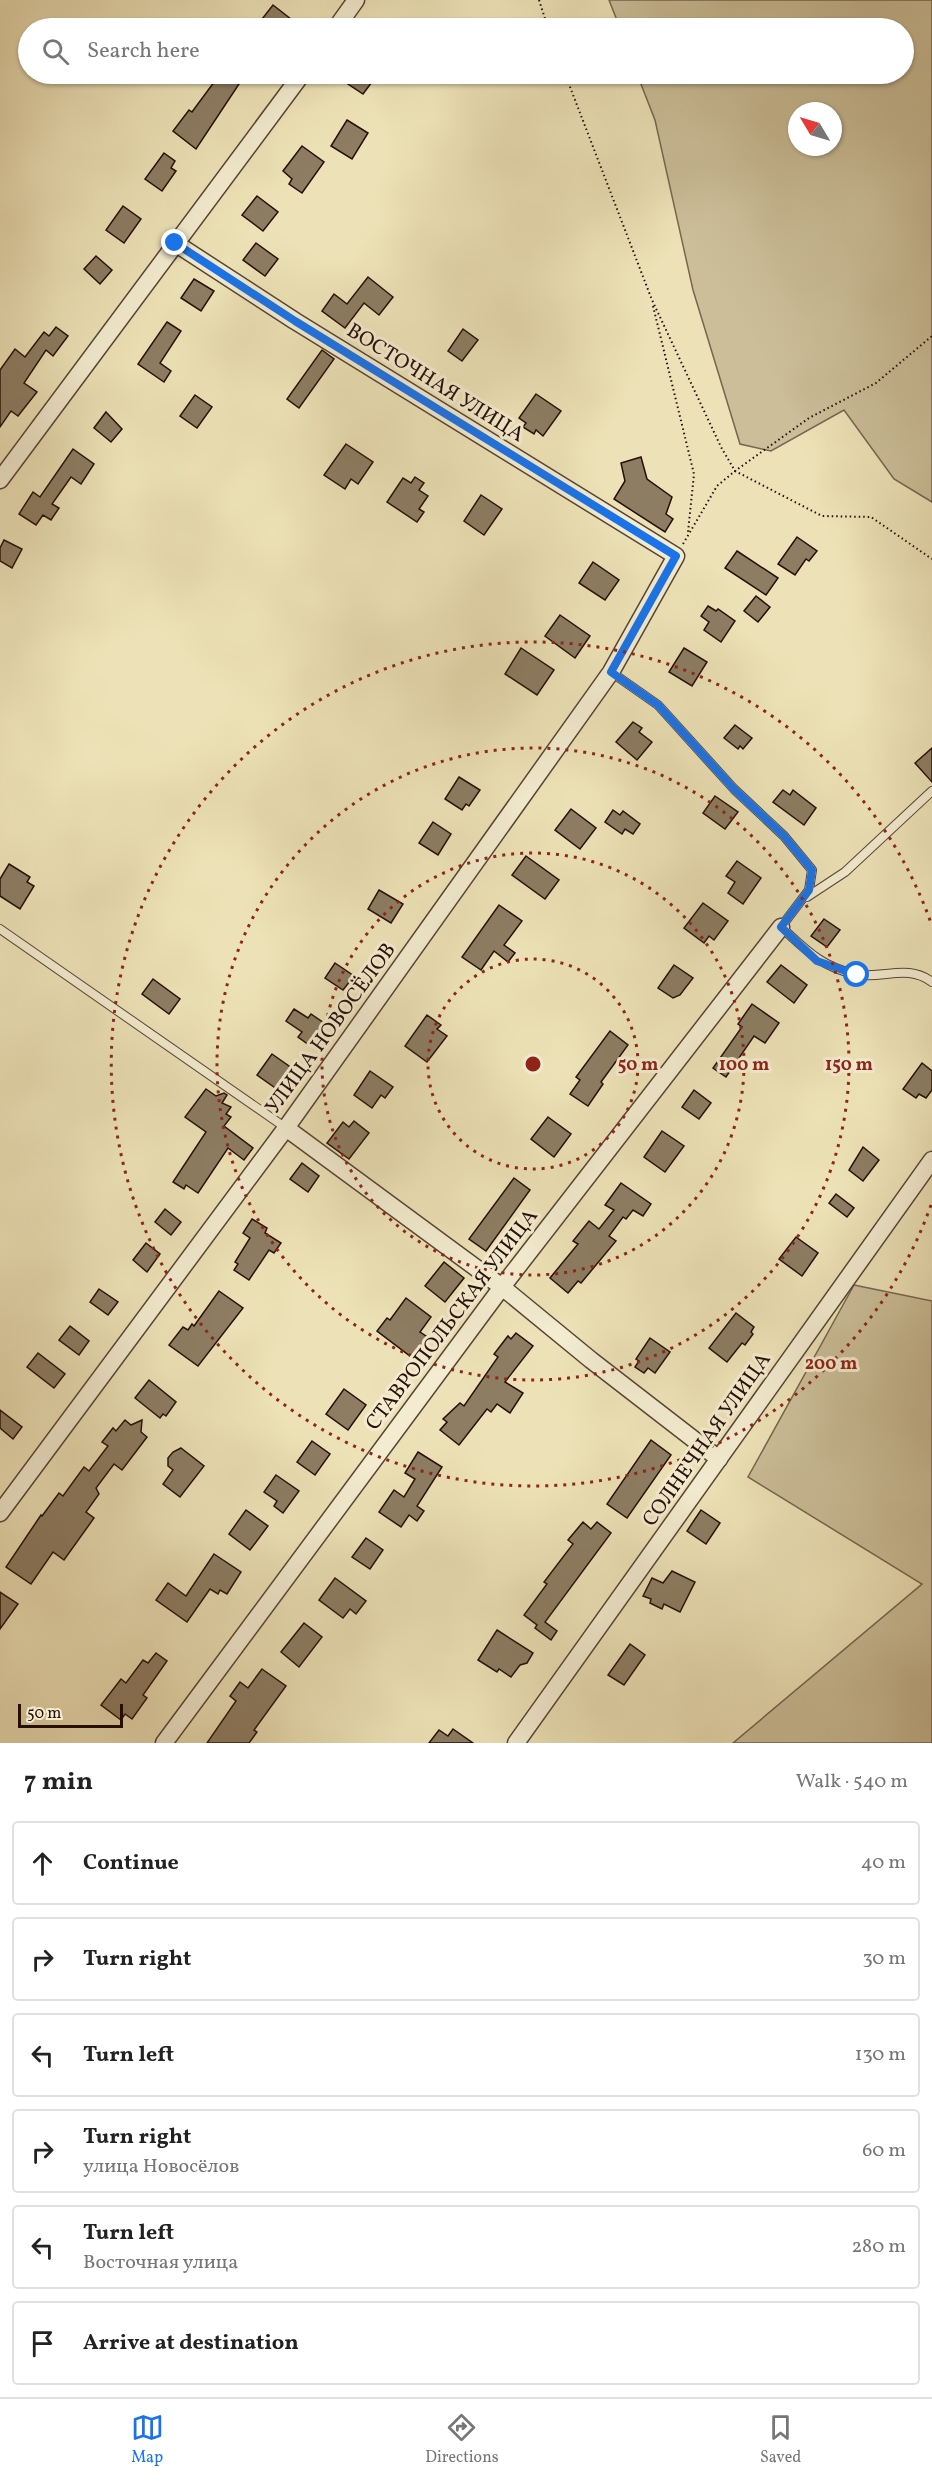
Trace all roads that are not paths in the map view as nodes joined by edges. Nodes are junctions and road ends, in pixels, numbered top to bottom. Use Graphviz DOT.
graph roads {
  1 [pos="357,0"];
  2 [pos="344,18"];
  3 [pos="294,84"];
  4 [pos="175,243"];
  5 [pos="0,480"];
  6 [pos="676,556"];
  7 [pos="611,672"];
  8 [pos="932,791"];
  9 [pos="801,901"];
  10 [pos="781,927"];
  11 [pos="0,928"];
  12 [pos="932,982"];
  13 [pos="286,1128"];
  14 [pos="932,1160"];
  15 [pos="502,1287"];
  16 [pos="720,1459"];
  17 [pos="0,1513"];
  18 [pos="164,1743"];
  19 [pos="516,1743"];
  1 -- 2 [label="street"];
  3 -- 4 [label="street"];
  4 -- 5 [label="street"];
  4 -- 6 [label="street, ВОСТОЧНАЯ УЛИЦА"];
  6 -- 7 [label="street, УЛИЦА НОВОСЁЛОВ"];
  7 -- 9 [label="lane"];
  7 -- 13 [label="street, УЛИЦА НОВОСЁЛОВ"];
  8 -- 9 [label="lane"];
  9 -- 10 [label="lane"];
  10 -- 12 [label="lane"];
  10 -- 15 [label="street, СТАВРОПОЛЬСКАЯ УЛИЦА"];
  11 -- 13 [label="lane"];
  13 -- 15 [label="street"];
  13 -- 17 [label="street, УЛИЦА НОВОСЁЛОВ"];
  14 -- 16 [label="street, СОЛНЕЧНАЯ УЛИЦА"];
  15 -- 16 [label="street"];
  15 -- 18 [label="street, СТАВРОПОЛЬСКАЯ УЛИЦА"];
  16 -- 19 [label="street, СОЛНЕЧНАЯ УЛИЦА"];
}
